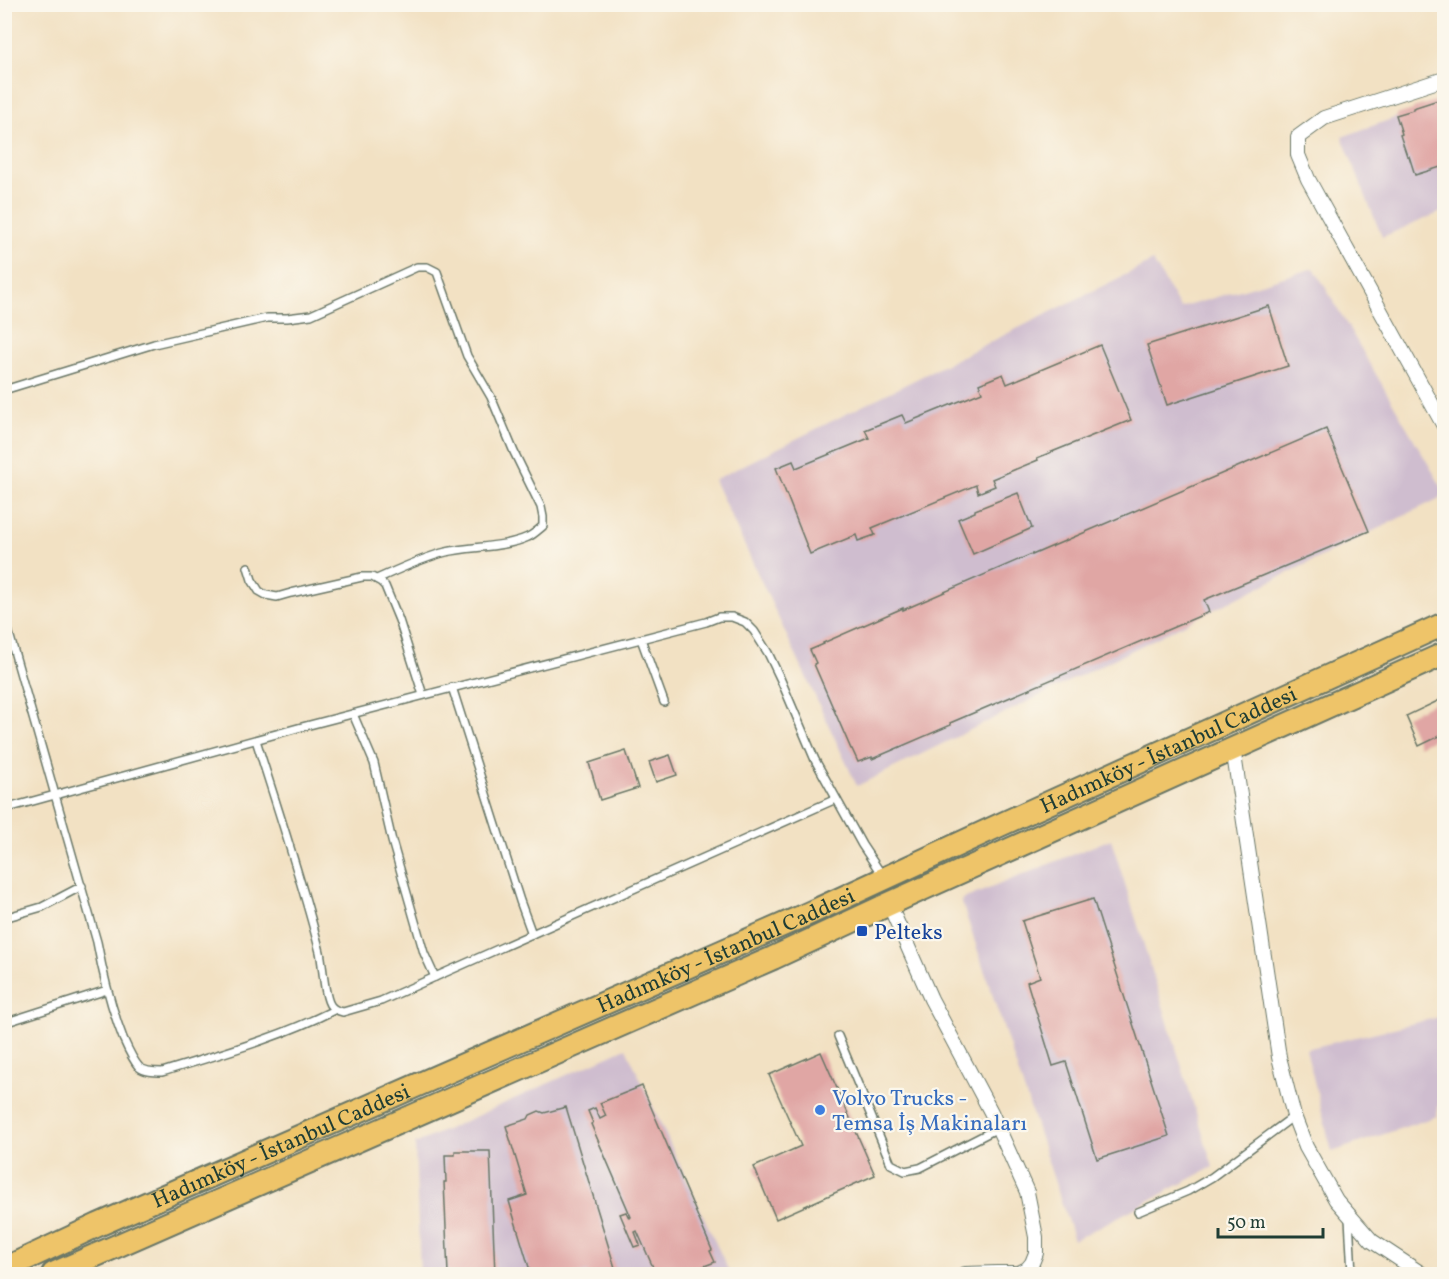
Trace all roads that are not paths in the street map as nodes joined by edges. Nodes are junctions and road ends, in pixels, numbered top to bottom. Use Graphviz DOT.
graph roads {
  1 [pos="1444,79"];
  2 [pos="4,390"];
  3 [pos="1444,426"];
  4 [pos="248,567"];
  5 [pos="377,579"];
  6 [pos="4,616"];
  7 [pos="1444,624"];
  8 [pos="641,639"];
  9 [pos="1444,654"];
  10 [pos="452,687"];
  11 [pos="423,695"];
  12 [pos="664,702"];
  13 [pos="353,714"];
  14 [pos="256,740"];
  15 [pos="1233,748"];
  16 [pos="56,795"];
  17 [pos="836,799"];
  18 [pos="4,809"];
  19 [pos="885,878"];
  20 [pos="82,886"];
  21 [pos="889,904"];
  22 [pos="4,918"];
  23 [pos="532,934"];
  24 [pos="435,977"];
  25 [pos="107,990"];
  26 [pos="334,1010"];
  27 [pos="4,1023"];
  28 [pos="838,1036"];
  29 [pos="1294,1116"];
  30 [pos="998,1128"];
  31 [pos="1138,1212"];
  32 [pos="1350,1215"];
  33 [pos="4,1269"];
  34 [pos="1036,1269"];
  35 [pos="53,1275"];
  36 [pos="964,1275"];
  37 [pos="1352,1275"];
  38 [pos="1422,1275"];
  1 -- 3 [label="street"];
  2 -- 5 [label="lane"];
  4 -- 5 [label="lane"];
  5 -- 11 [label="lane"];
  6 -- 16 [label="lane"];
  7 -- 19 [label="main road, Hadımköy - İstanbul Caddesi"];
  8 -- 10 [label="lane"];
  8 -- 12 [label="lane"];
  8 -- 17 [label="lane"];
  9 -- 15 [label="main road, Hadımköy - İstanbul Caddesi"];
  10 -- 11 [label="lane"];
  10 -- 23 [label="lane"];
  11 -- 13 [label="lane"];
  13 -- 14 [label="lane"];
  13 -- 24 [label="lane"];
  14 -- 16 [label="lane"];
  14 -- 26 [label="lane"];
  15 -- 21 [label="main road, Hadımköy - İstanbul Caddesi"];
  15 -- 29 [label="street"];
  16 -- 18 [label="lane"];
  16 -- 20 [label="lane"];
  17 -- 19 [label="lane"];
  17 -- 23 [label="lane"];
  19 -- 33 [label="main road, Hadımköy - İstanbul Caddesi"];
  20 -- 22 [label="lane"];
  20 -- 25 [label="lane"];
  21 -- 30 [label="street"];
  21 -- 35 [label="main road, Hadımköy - İstanbul Caddesi"];
  23 -- 24 [label="lane"];
  24 -- 26 [label="lane"];
  25 -- 26 [label="lane"];
  25 -- 27 [label="lane"];
  28 -- 30 [label="lane"];
  29 -- 31 [label="lane"];
  29 -- 32 [label="street"];
  30 -- 34 [label="street"];
  32 -- 37 [label="lane"];
  32 -- 38 [label="street"];
  34 -- 36 [label="street"];
}
